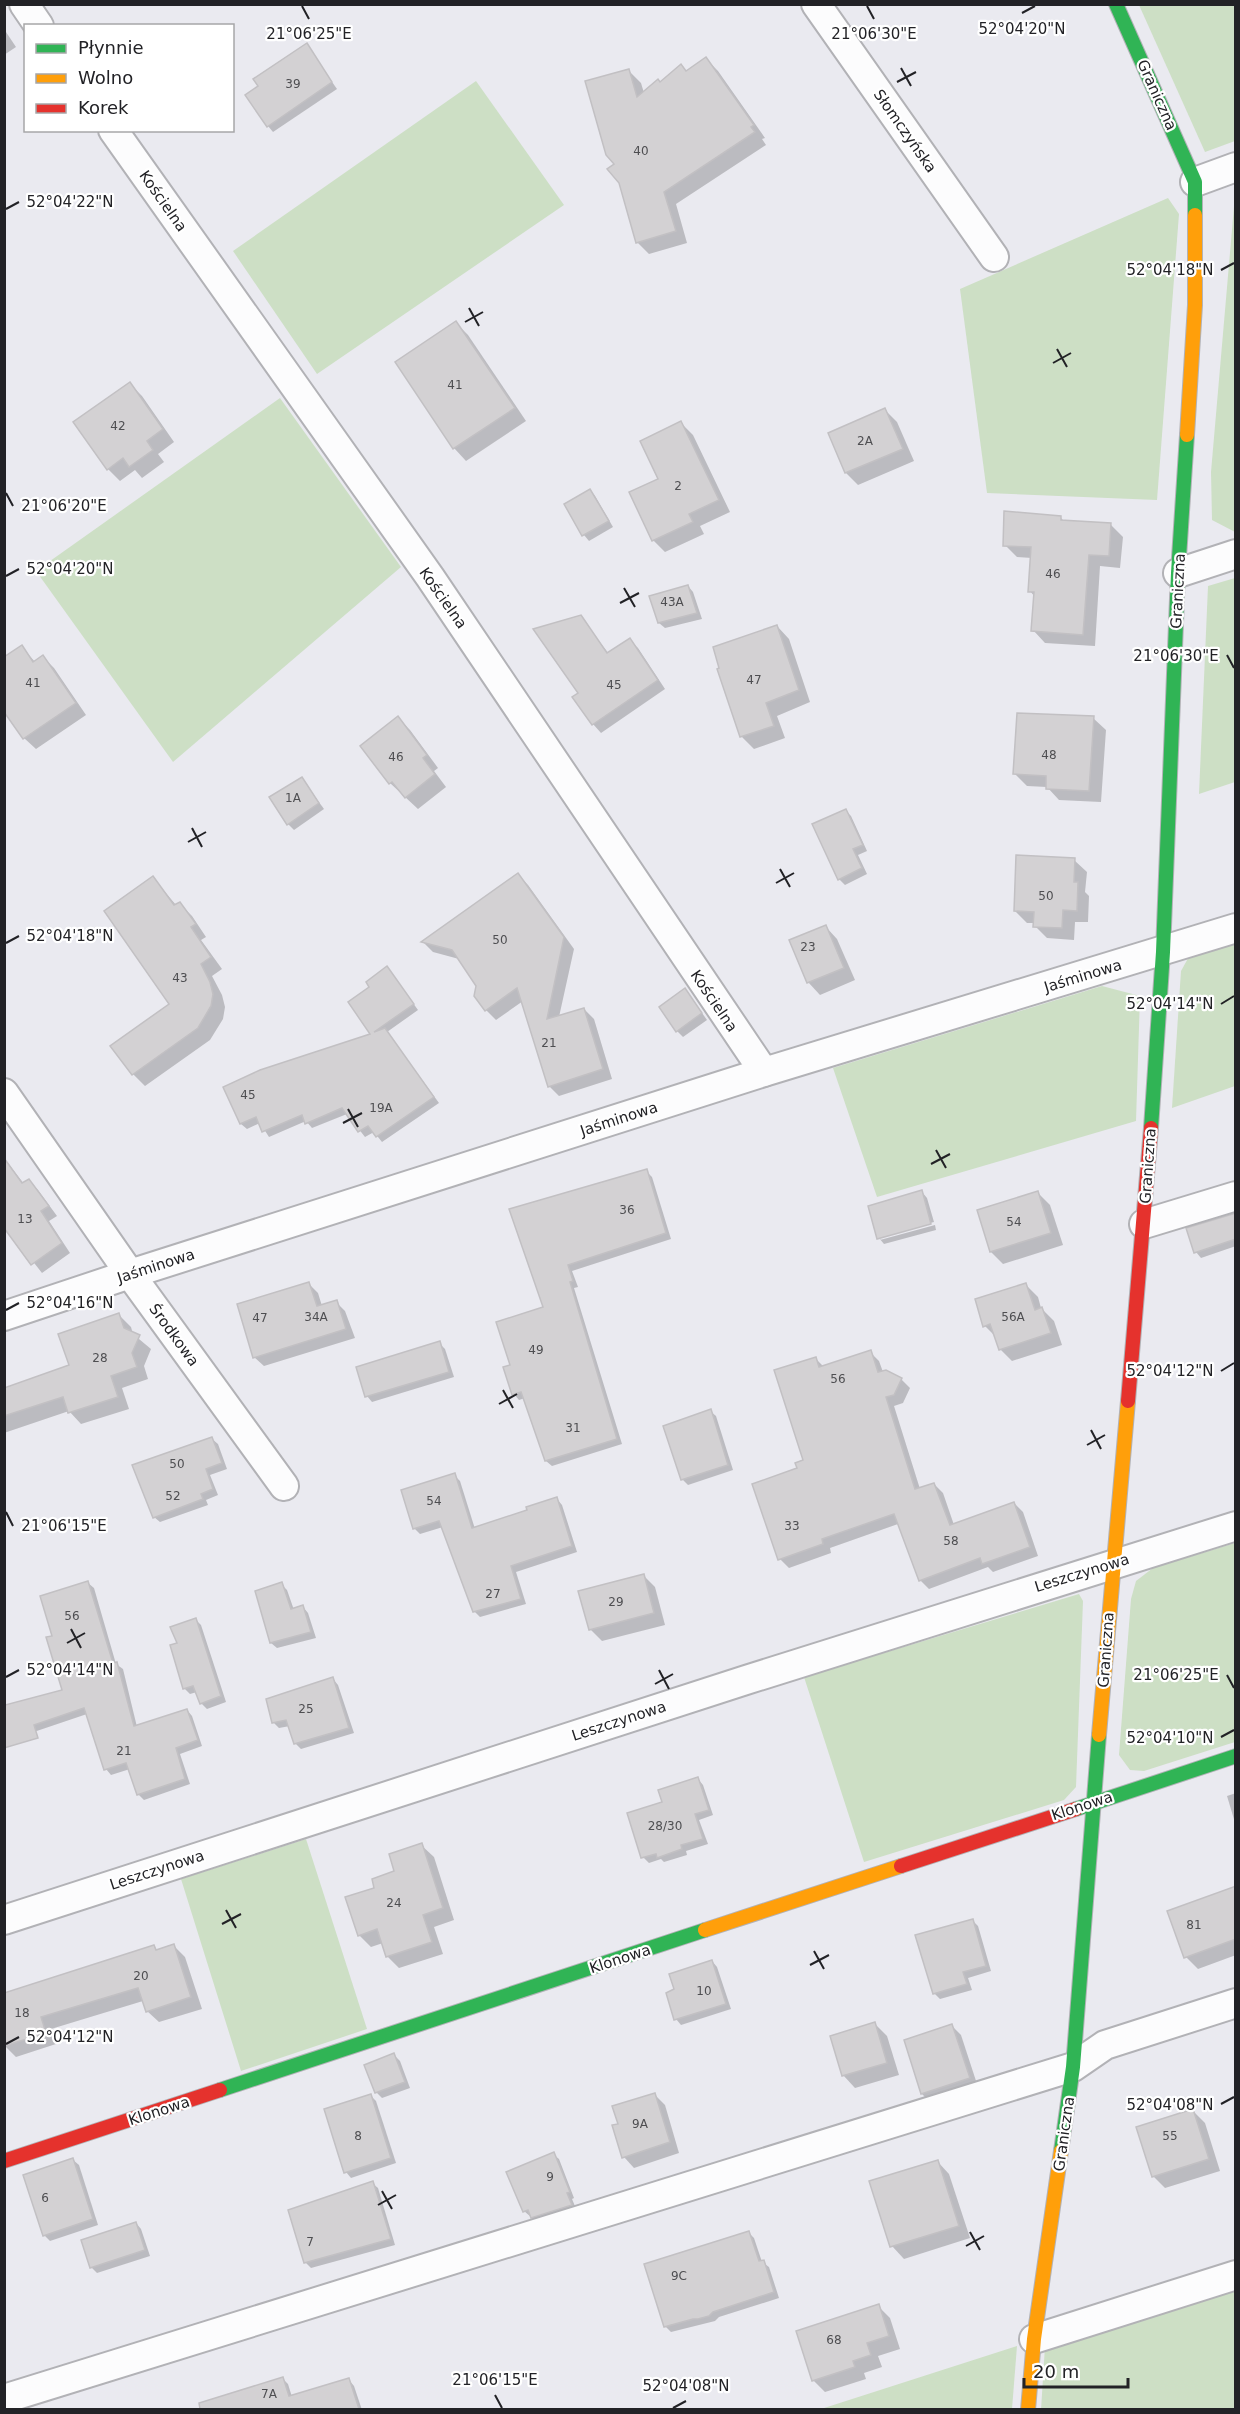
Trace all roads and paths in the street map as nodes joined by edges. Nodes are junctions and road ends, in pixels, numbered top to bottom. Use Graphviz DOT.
graph roads {
  1 [pos="24,4"];
  2 [pos="816,4"];
  3 [pos="1116,4"];
  4 [pos="38,24"];
  5 [pos="114,132"];
  6 [pos="1236,167"];
  7 [pos="1195,182"];
  8 [pos="994,257"];
  9 [pos="1236,554"];
  10 [pos="1178,573"];
  11 [pos="1236,928"];
  12 [pos="1163,952"];
  13 [pos="764,1072"];
  14 [pos="4,1093"];
  15 [pos="1236,1196"];
  16 [pos="1144,1224"];
  17 [pos="130,1274"];
  18 [pos="4,1316"];
  19 [pos="284,1486"];
  20 [pos="1236,1526"];
  21 [pos="1113,1563"];
  22 [pos="1236,1756"];
  23 [pos="1095,1801"];
  24 [pos="4,1920"];
  25 [pos="1236,2003"];
  26 [pos="1073,2067"];
  27 [pos="4,2161"];
  28 [pos="1236,2274"];
  29 [pos="1034,2339"];
  30 [pos="4,2399"];
  31 [pos="1028,2409"];
  1 -- 4 [label="street"];
  2 -- 8 [label="street, Słomczyńska"];
  3 -- 7 [label="street, Graniczna"];
  5 -- 13 [label="street, Kościelna"];
  6 -- 7 [label="street"];
  7 -- 10 [label="street, Graniczna"];
  9 -- 10 [label="street"];
  10 -- 12 [label="street, Graniczna"];
  11 -- 12 [label="street, Jaśminowa"];
  12 -- 13 [label="street, Jaśminowa"];
  12 -- 16 [label="street, Graniczna"];
  13 -- 17 [label="street, Jaśminowa"];
  14 -- 17 [label="street, Środkowa"];
  15 -- 16 [label="street"];
  16 -- 21 [label="street, Graniczna"];
  17 -- 18 [label="street, Jaśminowa"];
  17 -- 19 [label="street, Środkowa"];
  20 -- 21 [label="street, Leszczynowa"];
  21 -- 23 [label="street, Graniczna"];
  21 -- 24 [label="street, Leszczynowa"];
  22 -- 23 [label="street, Klonowa"];
  23 -- 26 [label="street, Graniczna"];
  23 -- 27 [label="street, Klonowa"];
  25 -- 26 [label="street"];
  26 -- 29 [label="street, Graniczna"];
  26 -- 30 [label="street"];
  28 -- 29 [label="street"];
  29 -- 31 [label="street, Graniczna"];
}
